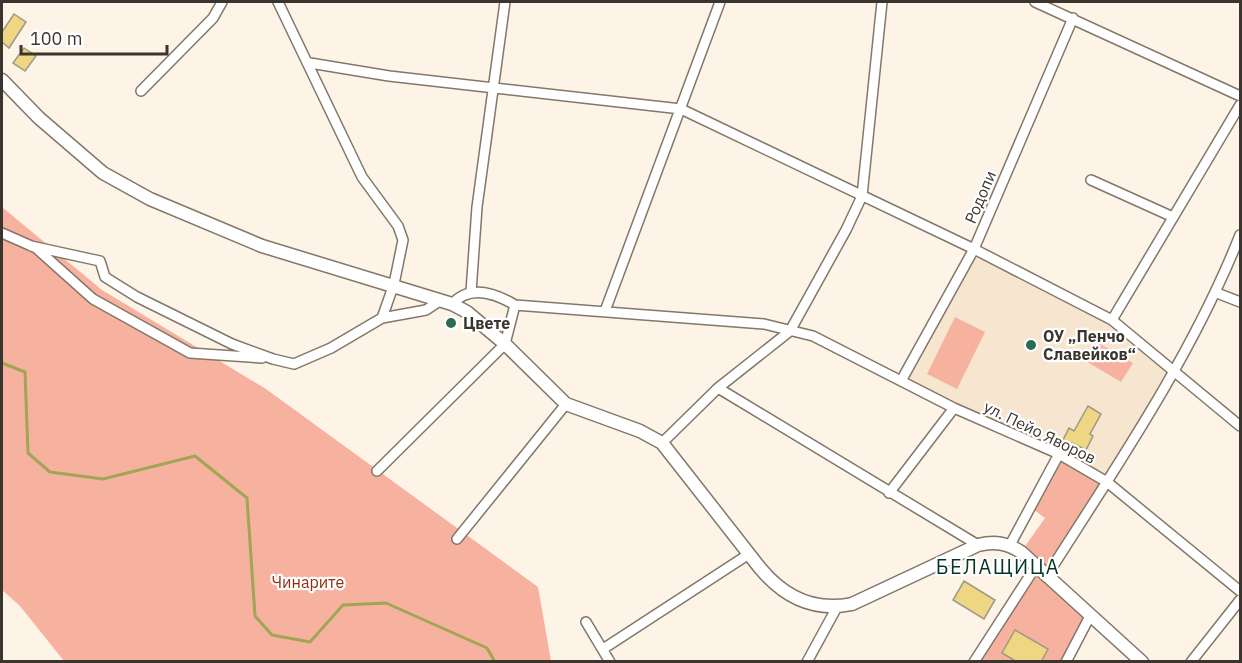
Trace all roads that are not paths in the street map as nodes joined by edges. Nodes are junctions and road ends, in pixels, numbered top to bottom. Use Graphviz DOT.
graph roads {
  1 [pos="222,2"];
  2 [pos="278,2"];
  3 [pos="506,2"];
  4 [pos="720,2"];
  5 [pos="882,2"];
  6 [pos="1035,2"];
  7 [pos="1073,18"];
  8 [pos="310,63"];
  9 [pos="2,80"];
  10 [pos="495,88"];
  11 [pos="141,91"];
  12 [pos="1240,96"];
  13 [pos="1240,105"];
  14 [pos="681,109"];
  15 [pos="1091,180"];
  16 [pos="862,196"];
  17 [pos="1173,217"];
  18 [pos="2,233"];
  19 [pos="1240,235"];
  20 [pos="31,246"];
  21 [pos="974,249"];
  22 [pos="394,284"];
  23 [pos="471,292"];
  24 [pos="1217,293"];
  25 [pos="447,302"];
  26 [pos="1240,302"];
  27 [pos="515,305"];
  28 [pos="605,312"];
  29 [pos="382,318"];
  30 [pos="1112,320"];
  31 [pos="790,331"];
  32 [pos="505,344"];
  33 [pos="273,359"];
  34 [pos="1173,371"];
  35 [pos="901,381"];
  36 [pos="718,388"];
  37 [pos="566,404"];
  38 [pos="954,408"];
  39 [pos="1240,426"];
  40 [pos="662,443"];
  41 [pos="1059,454"];
  42 [pos="377,471"];
  43 [pos="1107,482"];
  44 [pos="889,493"];
  45 [pos="457,539"];
  46 [pos="978,545"];
  47 [pos="1010,545"];
  48 [pos="749,554"];
  49 [pos="1036,566"];
  50 [pos="1046,577"];
  51 [pos="1240,591"];
  52 [pos="1240,600"];
  53 [pos="837,607"];
  54 [pos="1090,616"];
  55 [pos="586,622"];
  56 [pos="603,649"];
  57 [pos="610,662"];
  58 [pos="807,662"];
  59 [pos="974,662"];
  60 [pos="1066,662"];
  61 [pos="1142,662"];
  62 [pos="1191,662"];
  1 -- 11 [label="street"];
  2 -- 8 [label="street"];
  3 -- 10 [label="street"];
  4 -- 14 [label="street"];
  5 -- 16 [label="street"];
  6 -- 7 [label="street"];
  7 -- 12 [label="street"];
  7 -- 21 [label="street, Родопи"];
  8 -- 10 [label="street"];
  8 -- 22 [label="street"];
  9 -- 22 [label="street"];
  10 -- 14 [label="street"];
  10 -- 23 [label="street"];
  13 -- 17 [label="street"];
  14 -- 16 [label="street"];
  14 -- 28 [label="street"];
  15 -- 17 [label="street"];
  16 -- 21 [label="street"];
  16 -- 31 [label="street"];
  17 -- 30 [label="street"];
  18 -- 20 [label="street"];
  19 -- 24 [label="street"];
  20 -- 33 [label="street"];
  20 -- 33 [label="street"];
  21 -- 30 [label="street"];
  21 -- 35 [label="street, Родопи"];
  22 -- 25 [label="street"];
  22 -- 29 [label="street"];
  23 -- 25 [label="street"];
  23 -- 27 [label="street, ул. Пейо Яворов"];
  24 -- 26 [label="street"];
  24 -- 34 [label="street"];
  25 -- 29 [label="street"];
  25 -- 32 [label="street"];
  27 -- 28 [label="street, ул. Пейо Яворов"];
  27 -- 32 [label="street"];
  28 -- 31 [label="street, ул. Пейо Яворов"];
  29 -- 33 [label="street"];
  30 -- 34 [label="street"];
  31 -- 35 [label="street, ул. Пейо Яворов"];
  31 -- 36 [label="street"];
  32 -- 37 [label="street"];
  32 -- 42 [label="street"];
  34 -- 39 [label="street"];
  34 -- 43 [label="street"];
  35 -- 38 [label="street, ул. Пейо Яворов"];
  36 -- 40 [label="street"];
  36 -- 44 [label="street"];
  37 -- 40 [label="street"];
  37 -- 45 [label="street"];
  38 -- 41 [label="street, ул. Пейо Яворов"];
  38 -- 44 [label="street"];
  40 -- 48 [label="street"];
  41 -- 43 [label="street, ул. Пейо Яворов"];
  41 -- 47 [label="street"];
  43 -- 50 [label="street"];
  43 -- 51 [label="street, ул. Пейо Яворов"];
  44 -- 46 [label="street"];
  46 -- 47 [label="street"];
  46 -- 53 [label="street"];
  47 -- 49 [label="street"];
  48 -- 53 [label="street"];
  48 -- 56 [label="street"];
  49 -- 50 [label="street"];
  49 -- 59 [label="street"];
  50 -- 54 [label="street"];
  52 -- 62 [label="street"];
  53 -- 58 [label="street"];
  54 -- 60 [label="street"];
  54 -- 61 [label="street"];
  55 -- 56 [label="street"];
  56 -- 57 [label="street"];
}
